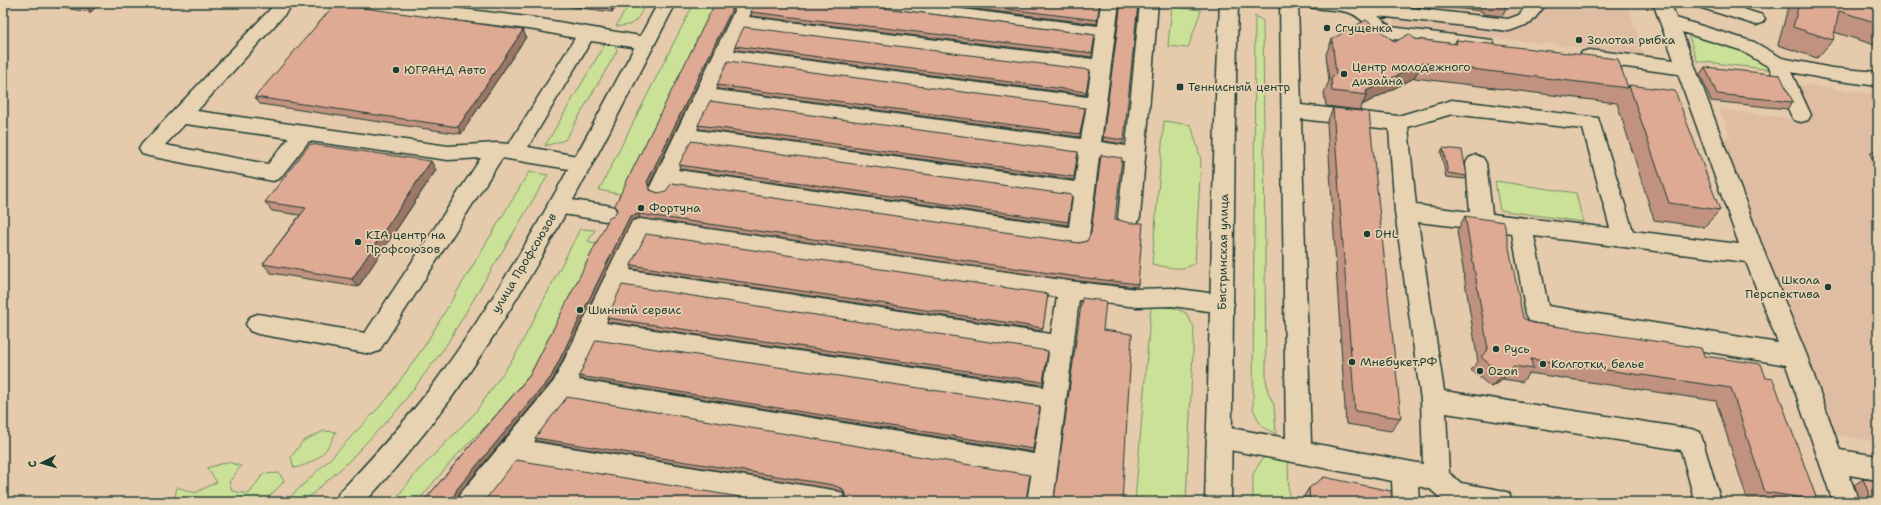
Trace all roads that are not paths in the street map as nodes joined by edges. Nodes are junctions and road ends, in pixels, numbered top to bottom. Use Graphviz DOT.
graph roads {
  1 [pos="286,3"];
  2 [pos="367,3"];
  3 [pos="668,3"];
  4 [pos="747,3"];
  5 [pos="868,3"];
  6 [pos="1110,3"];
  7 [pos="1148,3"];
  8 [pos="1229,3"];
  9 [pos="1289,3"];
  10 [pos="1316,3"];
  11 [pos="1538,3"];
  12 [pos="1705,3"];
  13 [pos="1364,7"];
  14 [pos="1406,8"];
  15 [pos="1758,11"];
  16 [pos="1666,12"];
  17 [pos="738,22"];
  18 [pos="1106,33"];
  19 [pos="586,34"];
  20 [pos="646,42"];
  21 [pos="1504,46"];
  22 [pos="1747,46"];
  23 [pos="1575,55"];
  24 [pos="722,56"];
  25 [pos="1777,63"];
  26 [pos="1102,67"];
  27 [pos="1685,68"];
  28 [pos="1878,79"];
  29 [pos="703,95"];
  30 [pos="1097,105"];
  31 [pos="1291,110"];
  32 [pos="1800,115"];
  33 [pos="180,116"];
  34 [pos="1398,123"];
  35 [pos="305,132"];
  36 [pos="684,135"];
  37 [pos="1092,148"];
  38 [pos="505,152"];
  39 [pos="1135,155"];
  40 [pos="581,163"];
  41 [pos="1476,163"];
  42 [pos="1085,191"];
  43 [pos="558,206"];
  44 [pos="1406,212"];
  45 [pos="606,213"];
  46 [pos="1129,216"];
  47 [pos="1482,221"];
  48 [pos="1521,226"];
  49 [pos="1624,238"];
  50 [pos="1754,254"];
  51 [pos="616,277"];
  52 [pos="1069,290"];
  53 [pos="1223,304"];
  54 [pos="258,324"];
  55 [pos="590,331"];
  56 [pos="1061,345"];
  57 [pos="1795,356"];
  58 [pos="563,388"];
  59 [pos="1054,399"];
  60 [pos="1433,400"];
  61 [pos="1220,437"];
  62 [pos="513,450"];
  63 [pos="1299,451"];
  64 [pos="1831,460"];
  65 [pos="1045,468"];
  66 [pos="1878,468"];
  67 [pos="1404,472"];
  68 [pos="1436,478"];
  69 [pos="348,502"];
  70 [pos="470,502"];
  71 [pos="833,502"];
  72 [pos="1040,502"];
  73 [pos="1218,502"];
  74 [pos="1406,502"];
  75 [pos="1500,502"];
  76 [pos="1708,502"];
  77 [pos="1846,502"];
  1 -- 33 [label="main road"];
  2 -- 19 [label="main road"];
  3 -- 20 [label="main road, улица Профсоюзов"];
  4 -- 17 [label="main road"];
  5 -- 18 [label="main road"];
  6 -- 18 [label="main road"];
  7 -- 39 [label="main road"];
  8 -- 53 [label="main road, Быстринская улица"];
  9 -- 31 [label="main road"];
  10 -- 13 [label="main road"];
  11 -- 14 [label="main road"];
  12 -- 15 [label="main road"];
  13 -- 14 [label="main road"];
  13 -- 21 [label="main road"];
  15 -- 22 [label="main road"];
  16 -- 22 [label="main road"];
  16 -- 27 [label="main road"];
  17 -- 24 [label="main road"];
  17 -- 26 [label="main road"];
  18 -- 26 [label="main road"];
  19 -- 20 [label="main road"];
  19 -- 38 [label="main road"];
  20 -- 40 [label="main road, улица Профсоюзов"];
  22 -- 25 [label="main road"];
  23 -- 27 [label="main road"];
  24 -- 29 [label="main road"];
  24 -- 30 [label="main road"];
  25 -- 28 [label="main road"];
  25 -- 32 [label="main road"];
  26 -- 30 [label="main road"];
  27 -- 50 [label="main road"];
  29 -- 36 [label="main road"];
  29 -- 37 [label="main road"];
  30 -- 37 [label="main road"];
  31 -- 34 [label="main road"];
  31 -- 63 [label="main road"];
  33 -- 35 [label="main road"];
  33 -- 35 [label="main road"];
  34 -- 44 [label="main road"];
  34 -- 49 [label="main road"];
  35 -- 38 [label="main road"];
  36 -- 42 [label="main road"];
  36 -- 42 [label="main road"];
  37 -- 39 [label="main road"];
  37 -- 42 [label="main road"];
  38 -- 40 [label="main road"];
  38 -- 54 [label="main road"];
  39 -- 46 [label="main road"];
  40 -- 43 [label="main road, улица Профсоюзов"];
  41 -- 47 [label="main road"];
  43 -- 45 [label="main road"];
  43 -- 69 [label="main road, улица Профсоюзов"];
  44 -- 47 [label="main road"];
  44 -- 60 [label="main road"];
  47 -- 48 [label="main road"];
  48 -- 49 [label="main road"];
  48 -- 57 [label="main road"];
  49 -- 50 [label="main road"];
  50 -- 57 [label="main road"];
  51 -- 52 [label="main road"];
  51 -- 55 [label="main road"];
  51 -- 56 [label="main road"];
  52 -- 53 [label="main road"];
  52 -- 56 [label="main road"];
  53 -- 61 [label="main road, Быстринская улица"];
  55 -- 58 [label="main road"];
  55 -- 59 [label="main road"];
  56 -- 59 [label="main road"];
  57 -- 64 [label="main road"];
  58 -- 62 [label="main road"];
  58 -- 65 [label="main road"];
  59 -- 65 [label="main road"];
  60 -- 68 [label="main road"];
  60 -- 76 [label="main road"];
  61 -- 63 [label="main road"];
  61 -- 73 [label="main road, Быстринская улица"];
  62 -- 70 [label="main road"];
  62 -- 71 [label="main road"];
  63 -- 67 [label="main road"];
  64 -- 66 [label="main road"];
  64 -- 77 [label="main road"];
  65 -- 72 [label="main road"];
  67 -- 68 [label="main road"];
  67 -- 74 [label="main road"];
  68 -- 75 [label="main road"];
}
